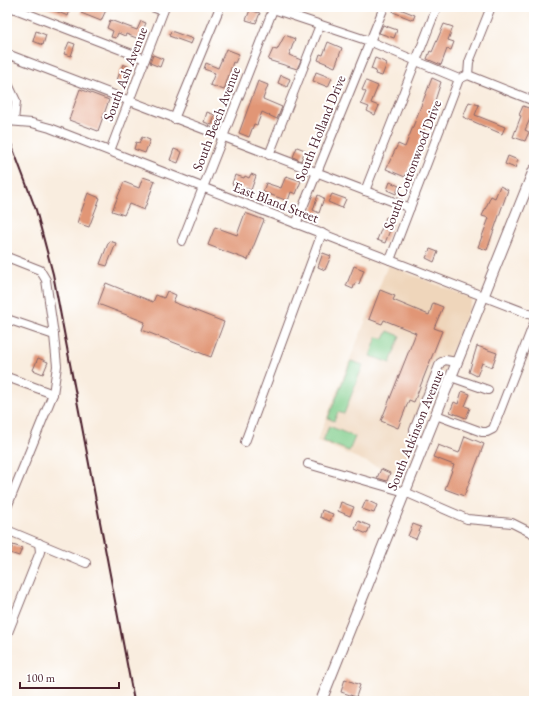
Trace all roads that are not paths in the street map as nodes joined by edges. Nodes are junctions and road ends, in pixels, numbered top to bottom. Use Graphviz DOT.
graph roads {
  1 [pos="10,7"];
  2 [pos="152,7"];
  3 [pos="220,7"];
  4 [pos="384,7"];
  5 [pos="437,7"];
  6 [pos="491,7"];
  7 [pos="271,8"];
  8 [pos="164,9"];
  9 [pos="320,25"];
  10 [pos="369,41"];
  11 [pos="7,54"];
  12 [pos="145,59"];
  13 [pos="415,62"];
  14 [pos="468,75"];
  15 [pos="459,80"];
  16 [pos="7,82"];
  17 [pos="129,101"];
  18 [pos="534,101"];
  19 [pos="174,119"];
  20 [pos="10,121"];
  21 [pos="222,138"];
  22 [pos="110,151"];
  23 [pos="268,155"];
  24 [pos="534,170"];
  25 [pos="316,173"];
  26 [pos="203,187"];
  27 [pos="364,191"];
  28 [pos="410,208"];
  29 [pos="296,224"];
  30 [pos="322,234"];
  31 [pos="182,240"];
  32 [pos="7,257"];
  33 [pos="390,260"];
  34 [pos="484,297"];
  35 [pos="534,316"];
  36 [pos="7,319"];
  37 [pos="534,323"];
  38 [pos="54,335"];
  39 [pos="457,362"];
  40 [pos="7,377"];
  41 [pos="451,377"];
  42 [pos="488,390"];
  43 [pos="53,394"];
  44 [pos="436,415"];
  45 [pos="245,442"];
  46 [pos="424,444"];
  47 [pos="308,464"];
  48 [pos="405,492"];
  49 [pos="7,507"];
  50 [pos="7,530"];
  51 [pos="534,534"];
  52 [pos="40,543"];
  53 [pos="86,563"];
  54 [pos="7,636"];
  55 [pos="321,701"];
  1 -- 12 [label="street"];
  2 -- 8 [label="street"];
  3 -- 19 [label="street"];
  4 -- 10 [label="street, South Holland Drive"];
  5 -- 13 [label="street"];
  6 -- 14 [label="street"];
  7 -- 9 [label="street"];
  7 -- 21 [label="street, South Beech Avenue"];
  8 -- 12 [label="street, South Ash Avenue"];
  9 -- 10 [label="street"];
  9 -- 23 [label="street"];
  10 -- 13 [label="street"];
  10 -- 25 [label="street, South Holland Drive"];
  11 -- 17 [label="street"];
  12 -- 17 [label="street, South Ash Avenue"];
  13 -- 15 [label="street"];
  13 -- 27 [label="street"];
  14 -- 15 [label="street"];
  14 -- 18 [label="street"];
  15 -- 28 [label="street, South Cottonwood Drive"];
  16 -- 20 [label="street"];
  17 -- 19 [label="street"];
  17 -- 22 [label="street, South Ash Avenue"];
  19 -- 21 [label="street"];
  20 -- 22 [label="street, East Bland Street"];
  21 -- 23 [label="street"];
  21 -- 26 [label="street, South Beech Avenue"];
  22 -- 26 [label="street, East Bland Street"];
  23 -- 25 [label="street"];
  24 -- 34 [label="main road, South Atkinson Avenue"];
  25 -- 27 [label="street"];
  25 -- 29 [label="street, South Holland Drive"];
  26 -- 29 [label="street, East Bland Street"];
  26 -- 31 [label="street, South Beech Avenue"];
  27 -- 28 [label="street"];
  28 -- 33 [label="street, South Cottonwood Drive"];
  29 -- 30 [label="street, East Bland Street"];
  30 -- 33 [label="street, East Bland Street"];
  30 -- 45 [label="street"];
  32 -- 38 [label="street"];
  33 -- 34 [label="street, East Bland Street"];
  34 -- 35 [label="street, East Bland Street"];
  34 -- 39 [label="main road, South Atkinson Avenue"];
  36 -- 38 [label="street"];
  37 -- 44 [label="street"];
  38 -- 43 [label="street"];
  39 -- 41 [label="main road, South Atkinson Avenue"];
  39 -- 46 [label="street"];
  40 -- 43 [label="street"];
  41 -- 42 [label="street"];
  41 -- 44 [label="main road, South Atkinson Avenue"];
  43 -- 49 [label="street"];
  44 -- 46 [label="main road, South Atkinson Avenue"];
  46 -- 48 [label="main road, South Atkinson Avenue"];
  47 -- 48 [label="street"];
  48 -- 51 [label="street"];
  48 -- 55 [label="main road, South Atkinson Avenue"];
  50 -- 52 [label="street"];
  52 -- 53 [label="street"];
  52 -- 54 [label="street"];
}
